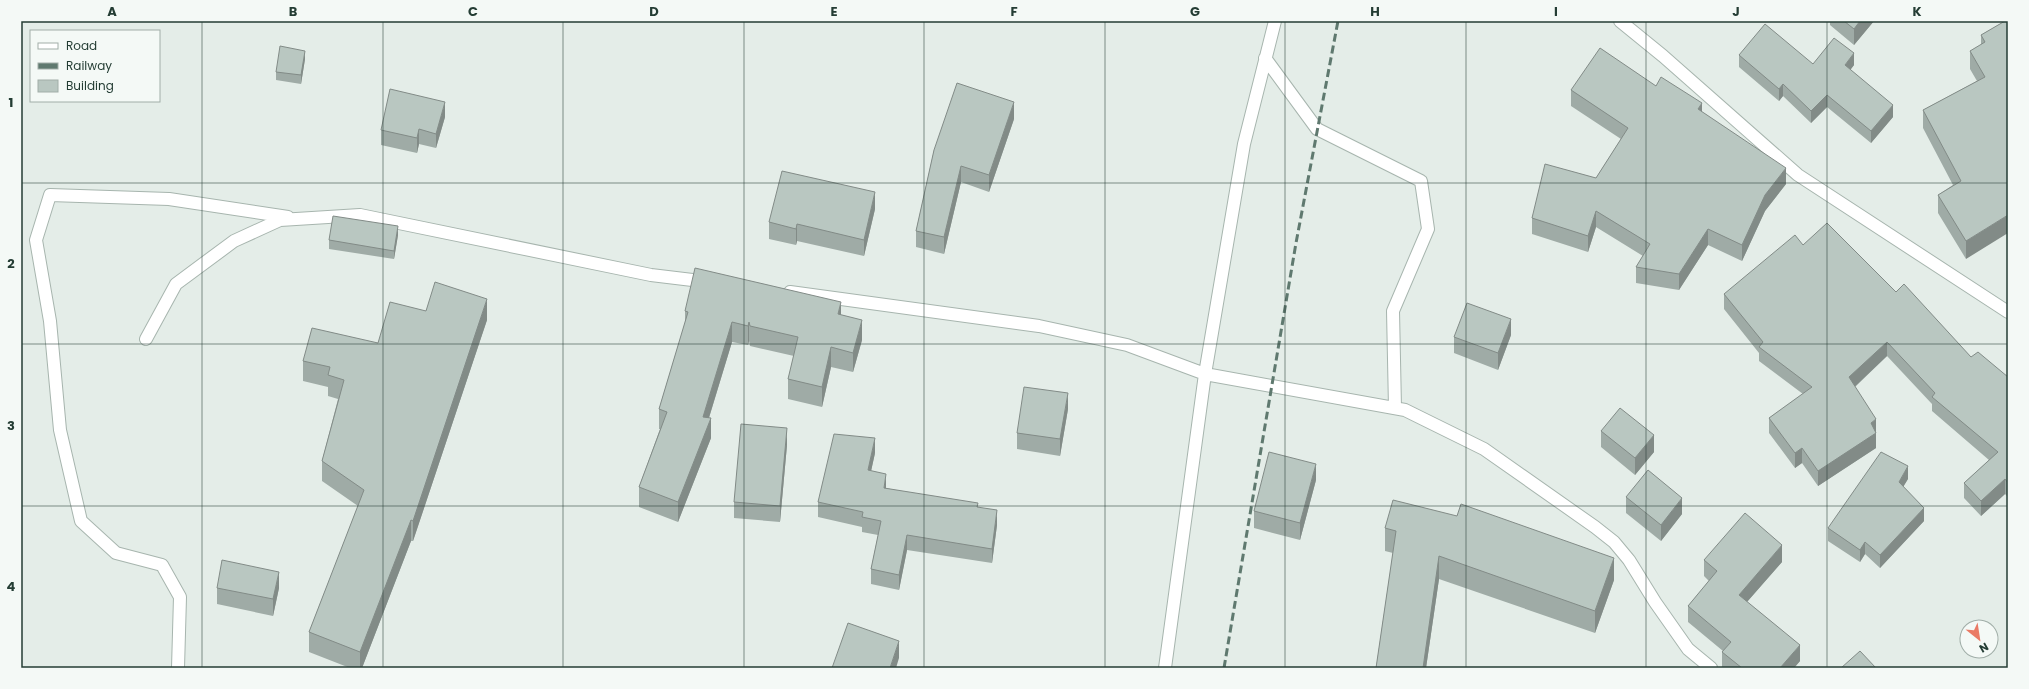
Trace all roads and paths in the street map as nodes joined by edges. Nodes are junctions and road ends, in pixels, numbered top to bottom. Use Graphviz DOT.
graph roads {
  1 [pos="1275,21"];
  2 [pos="1620,21"];
  3 [pos="1265,58"];
  4 [pos="299,219"];
  5 [pos="721,283"];
  6 [pos="775,290"];
  7 [pos="2008,312"];
  8 [pos="146,339"];
  9 [pos="1205,374"];
  10 [pos="1395,408"];
  11 [pos="178,668"];
  12 [pos="1165,668"];
  13 [pos="1711,668"];
  1 -- 3 [label="street"];
  2 -- 7 [label="street"];
  3 -- 9 [label="street"];
  3 -- 10 [label="street"];
  4 -- 5 [label="street"];
  4 -- 8 [label="street"];
  4 -- 11 [label="street"];
  6 -- 9 [label="street"];
  9 -- 10 [label="street"];
  9 -- 12 [label="street"];
  10 -- 13 [label="street"];
}
